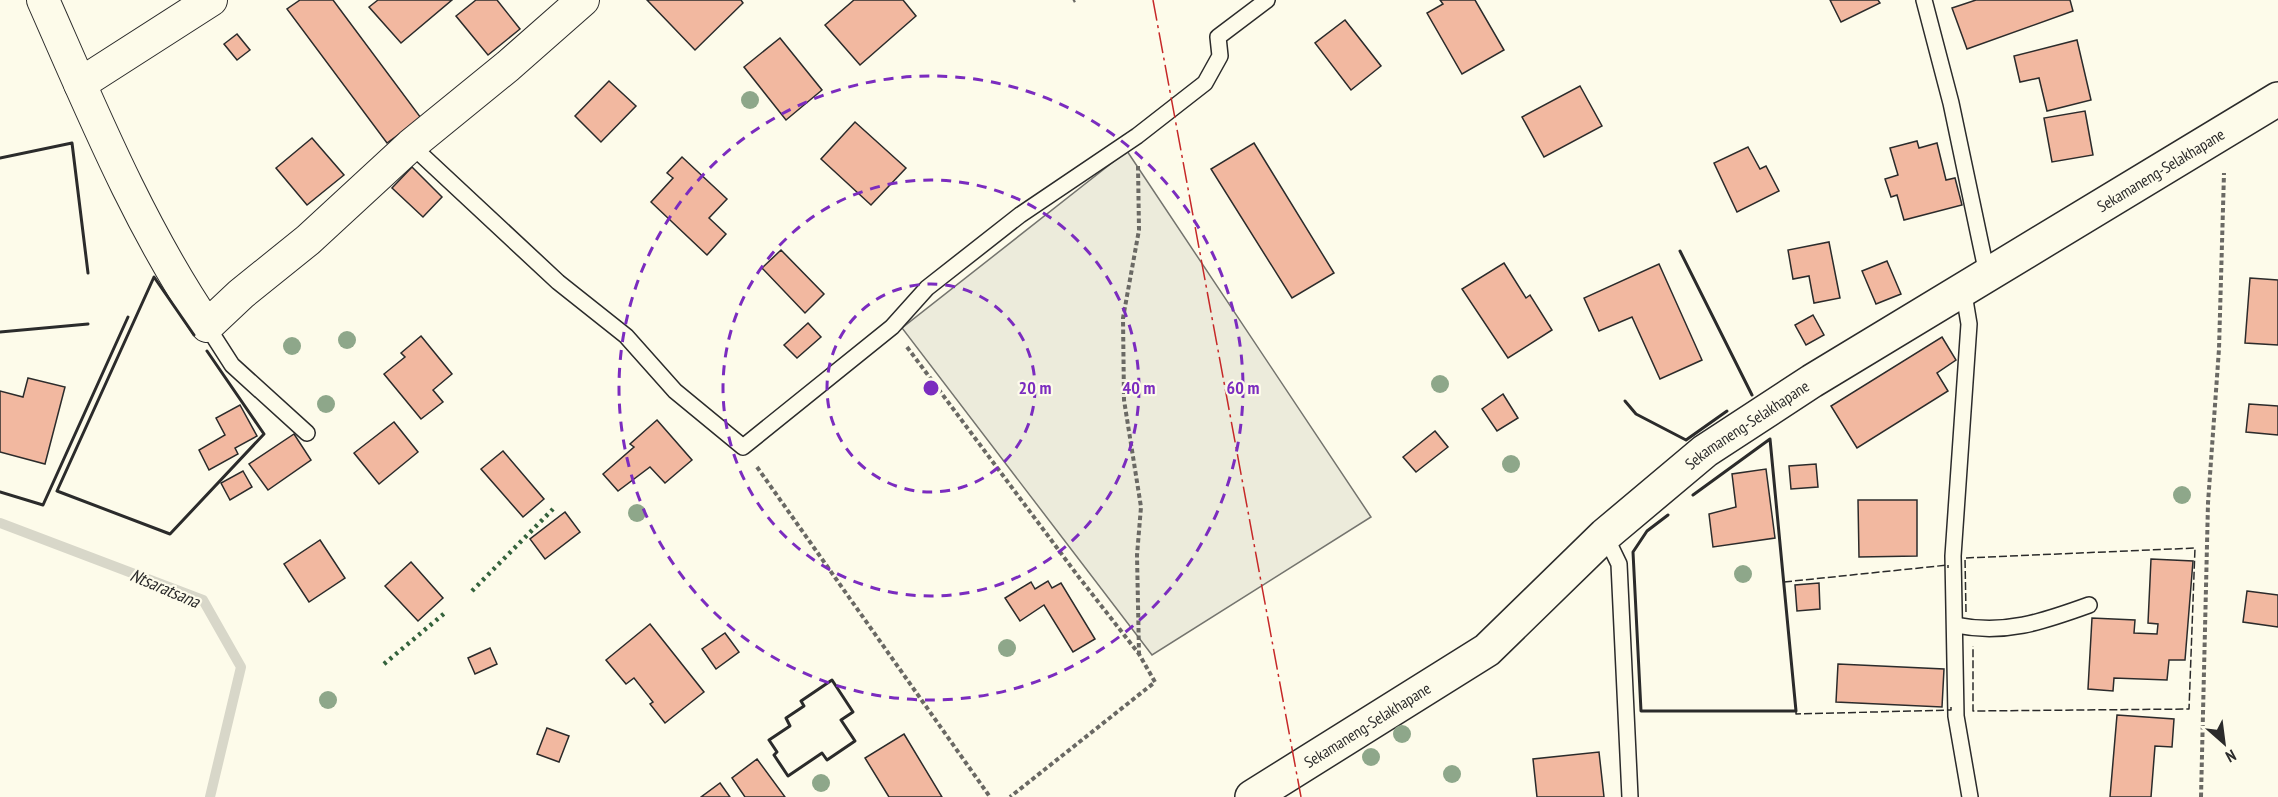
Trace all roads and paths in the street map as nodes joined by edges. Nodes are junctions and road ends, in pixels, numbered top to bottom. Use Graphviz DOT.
graph roads {
  1 [pos="43,0"];
  2 [pos="211,0"];
  3 [pos="583,0"];
  4 [pos="1267,0"];
  5 [pos="1924,0"];
  6 [pos="80,84"];
  7 [pos="2278,99"];
  8 [pos="2225,130"];
  9 [pos="1137,136"];
  10 [pos="411,145"];
  11 [pos="1975,281"];
  12 [pos="207,326"];
  13 [pos="892,327"];
  14 [pos="307,433"];
  15 [pos="743,447"];
  16 [pos="1605,536"];
  17 [pos="2089,605"];
  18 [pos="1954,625"];
  19 [pos="1139,654"];
  20 [pos="990,797"];
  21 [pos="1010,797"];
  22 [pos="1252,797"];
  23 [pos="1630,797"];
  24 [pos="1970,797"];
  25 [pos="2201,797"];
  1 -- 6 [label="street"];
  2 -- 6 [label="street"];
  3 -- 10 [label="street"];
  4 -- 9 [label="lane"];
  5 -- 11 [label="lane"];
  6 -- 12 [label="street"];
  7 -- 8 [label="street, Sekamaneng-Selakhapane"];
  8 -- 11 [label="street, Sekamaneng-Selakhapane"];
  8 -- 25 [label="path"];
  9 -- 13 [label="lane"];
  9 -- 19 [label="path"];
  10 -- 12 [label="street"];
  10 -- 15 [label="lane"];
  11 -- 16 [label="street, Sekamaneng-Selakhapane"];
  11 -- 18 [label="lane"];
  12 -- 14 [label="lane"];
  13 -- 15 [label="lane"];
  13 -- 19 [label="path"];
  15 -- 20 [label="path"];
  16 -- 22 [label="street, Sekamaneng-Selakhapane"];
  16 -- 23 [label="lane"];
  17 -- 18 [label="lane"];
  18 -- 24 [label="lane"];
  19 -- 21 [label="path"];
}
